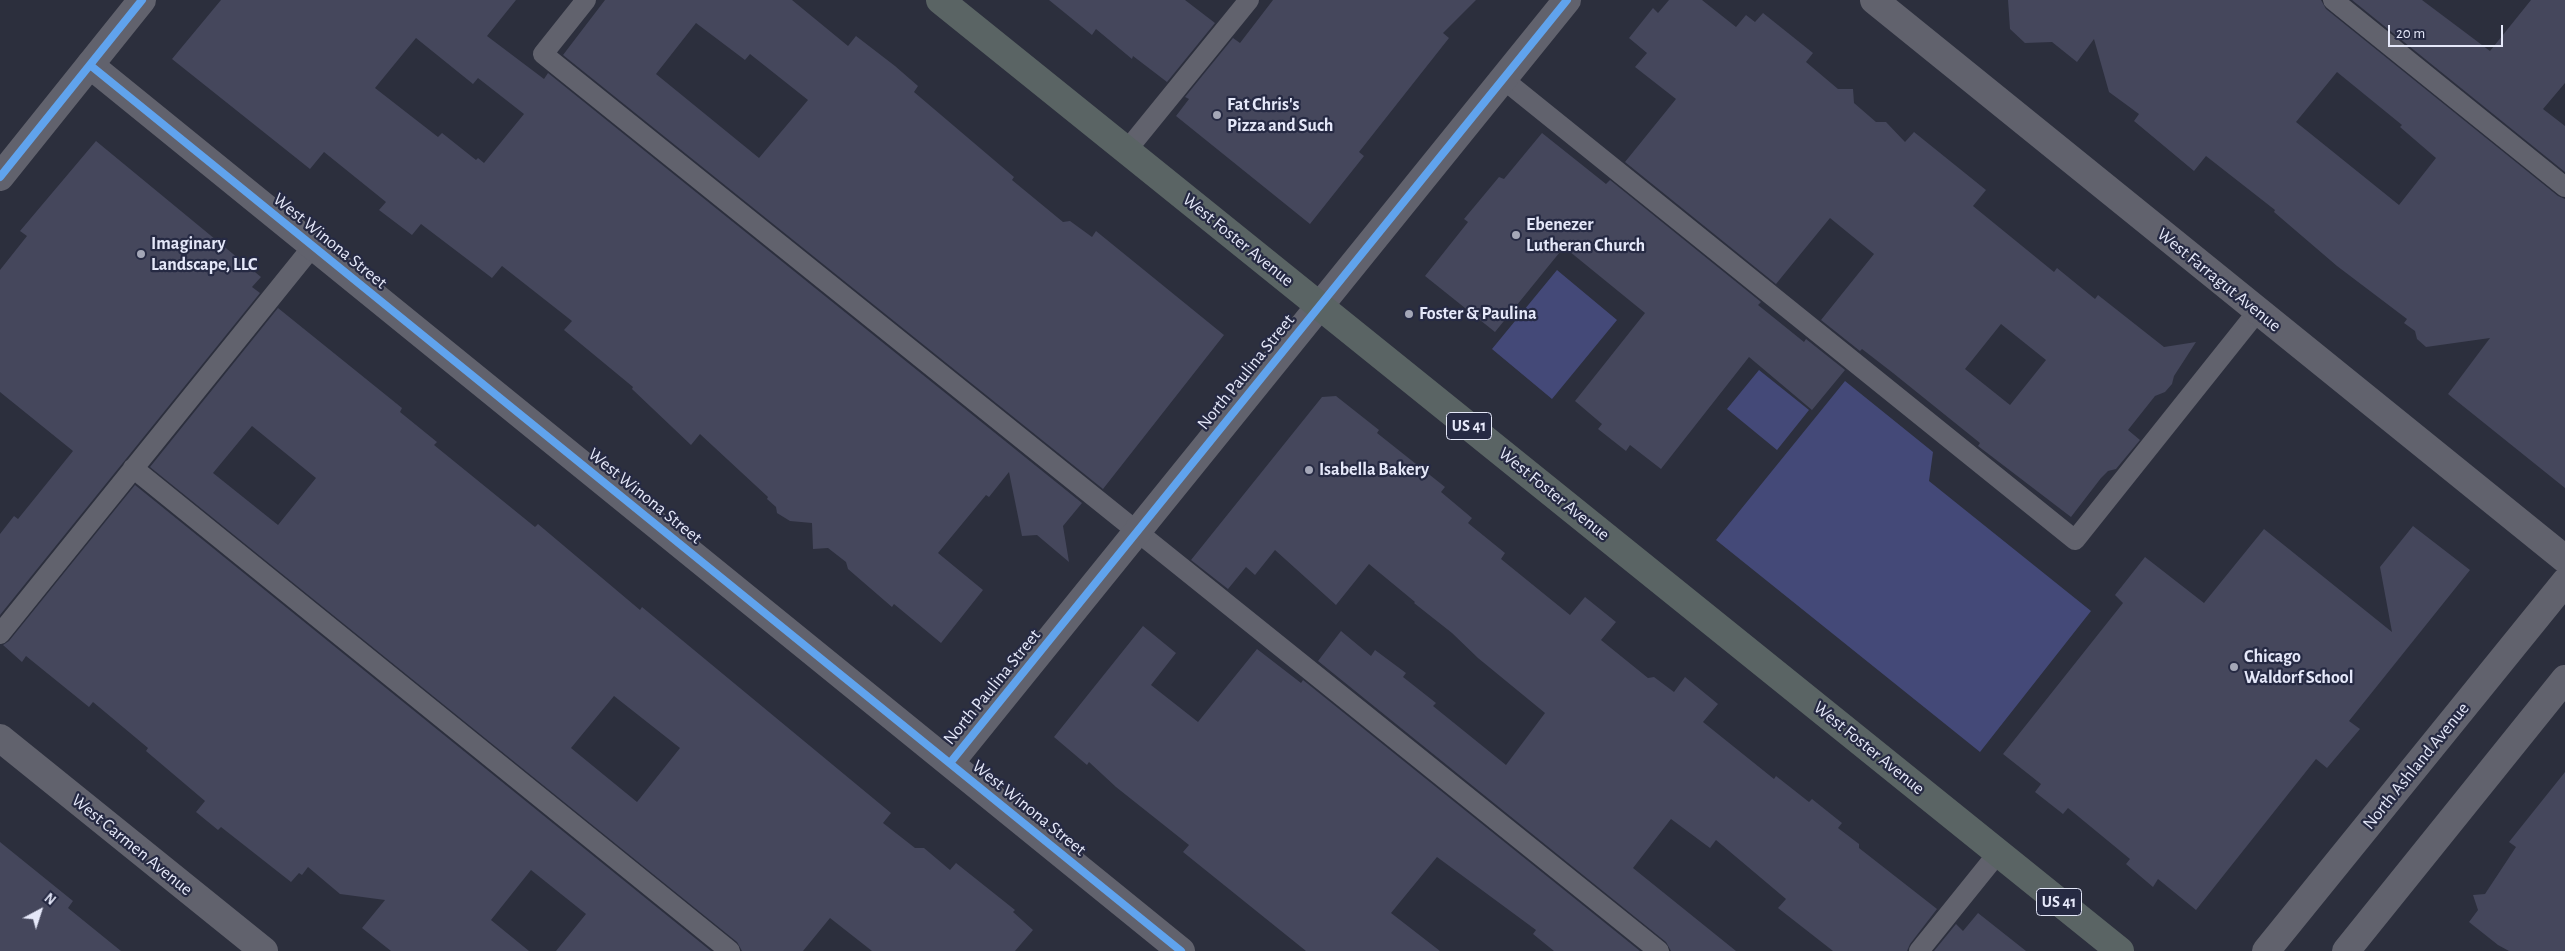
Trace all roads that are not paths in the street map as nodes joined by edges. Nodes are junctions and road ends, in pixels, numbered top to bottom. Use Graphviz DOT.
graph roads {
  1 [pos="142,0"];
  2 [pos="586,0"];
  3 [pos="940,0"];
  4 [pos="1249,0"];
  5 [pos="1567,0"];
  6 [pos="1874,0"];
  7 [pos="2333,0"];
  8 [pos="90,65"];
  9 [pos="1504,79"];
  10 [pos="1127,150"];
  11 [pos="0,177"];
  12 [pos="2565,186"];
  13 [pos="312,246"];
  14 [pos="1319,305"];
  15 [pos="2257,312"];
  16 [pos="133,468"];
  17 [pos="1137,531"];
  18 [pos="2565,558"];
  19 [pos="2565,582"];
  20 [pos="0,634"];
  21 [pos="2565,679"];
  22 [pos="0,738"];
  23 [pos="950,763"];
  24 [pos="1998,852"];
  25 [pos="264,951"];
  26 [pos="730,951"];
  27 [pos="1181,951"];
  28 [pos="1659,951"];
  29 [pos="1919,951"];
  30 [pos="2120,951"];
  31 [pos="2266,951"];
  32 [pos="2346,951"];
  1 -- 8 [label="street"];
  2 -- 17 [label="lane"];
  3 -- 10 [label="main road, West Foster Avenue / US 41"];
  4 -- 10 [label="lane"];
  5 -- 9 [label="street, North Paulina Street"];
  6 -- 15 [label="street, West Farragut Avenue"];
  7 -- 12 [label="lane"];
  8 -- 11 [label="street"];
  8 -- 13 [label="street, West Winona Street"];
  9 -- 14 [label="street, North Paulina Street"];
  9 -- 15 [label="lane"];
  10 -- 14 [label="main road, West Foster Avenue / US 41"];
  13 -- 16 [label="lane"];
  13 -- 23 [label="street, West Winona Street"];
  14 -- 17 [label="street, North Paulina Street"];
  14 -- 24 [label="main road, West Foster Avenue / US 41"];
  15 -- 18 [label="street, West Farragut Avenue"];
  16 -- 20 [label="lane"];
  16 -- 26 [label="lane"];
  17 -- 23 [label="street, North Paulina Street"];
  17 -- 28 [label="lane"];
  19 -- 31 [label="street, North Ashland Avenue"];
  21 -- 32 [label="street"];
  22 -- 25 [label="street, West Carmen Avenue"];
  23 -- 27 [label="street, West Winona Street"];
  24 -- 29 [label="lane"];
  24 -- 30 [label="main road, West Foster Avenue / US 41"];
}
